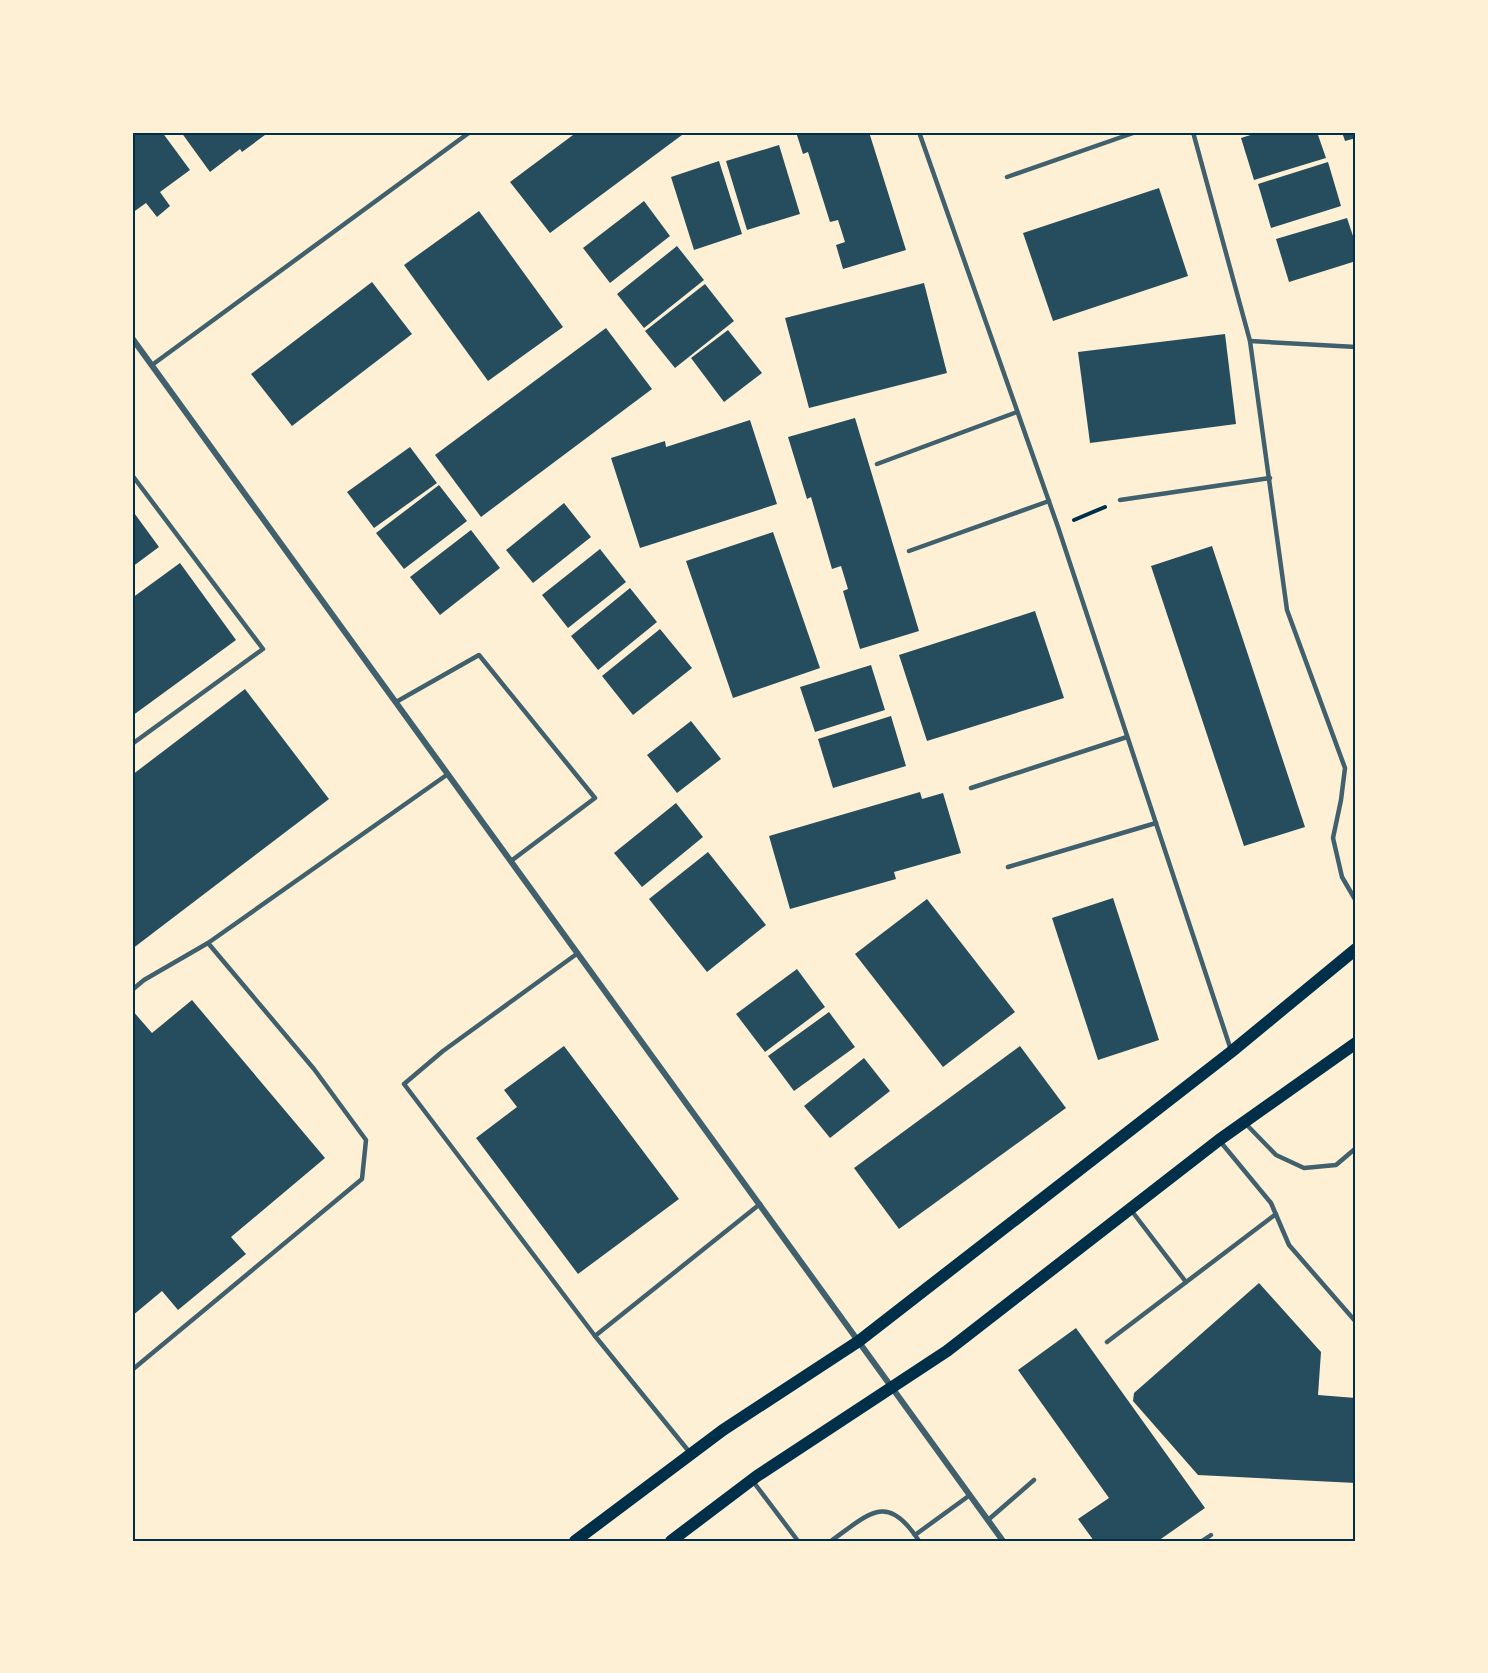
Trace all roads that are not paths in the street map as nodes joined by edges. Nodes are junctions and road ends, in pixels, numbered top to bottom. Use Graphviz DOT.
graph roads {
  1 [pos="470,132"];
  2 [pos="919,132"];
  3 [pos="1136,132"];
  4 [pos="1193,132"];
  5 [pos="1007,177"];
  6 [pos="132,338"];
  7 [pos="1250,341"];
  8 [pos="1356,347"];
  9 [pos="152,365"];
  10 [pos="1017,412"];
  11 [pos="878,464"];
  12 [pos="132,475"];
  13 [pos="1270,478"];
  14 [pos="1120,500"];
  15 [pos="1049,501"];
  16 [pos="909,551"];
  17 [pos="396,702"];
  18 [pos="1127,737"];
  19 [pos="132,744"];
  20 [pos="448,774"];
  21 [pos="970,788"];
  22 [pos="1156,823"];
  23 [pos="512,861"];
  24 [pos="1008,867"];
  25 [pos="1356,901"];
  26 [pos="208,943"];
  27 [pos="1356,949"];
  28 [pos="578,953"];
  29 [pos="132,990"];
  30 [pos="1356,1043"];
  31 [pos="1231,1052"];
  32 [pos="1244,1122"];
  33 [pos="1219,1140"];
  34 [pos="1356,1148"];
  35 [pos="760,1204"];
  36 [pos="1131,1209"];
  37 [pos="1276,1214"];
  38 [pos="1186,1282"];
  39 [pos="1356,1322"];
  40 [pos="595,1336"];
  41 [pos="859,1341"];
  42 [pos="1107,1342"];
  43 [pos="132,1370"];
  44 [pos="893,1388"];
  45 [pos="691,1454"];
  46 [pos="752,1480"];
  47 [pos="1034,1480"];
  48 [pos="970,1495"];
  49 [pos="988,1520"];
  50 [pos="915,1535"];
  51 [pos="1211,1535"];
  52 [pos="574,1541"];
  53 [pos="671,1541"];
  54 [pos="798,1541"];
  55 [pos="831,1541"];
  56 [pos="919,1541"];
  57 [pos="1003,1541"];
  58 [pos="1202,1541"];
  1 -- 9 [label="lane"];
  2 -- 10 [label="lane"];
  3 -- 5 [label="lane"];
  4 -- 7 [label="lane"];
  6 -- 9 [label="street"];
  7 -- 8 [label="lane"];
  7 -- 13 [label="lane"];
  9 -- 17 [label="street"];
  10 -- 11 [label="lane"];
  10 -- 15 [label="lane"];
  12 -- 19 [label="lane"];
  13 -- 14 [label="lane"];
  13 -- 25 [label="lane"];
  15 -- 16 [label="lane"];
  15 -- 18 [label="lane"];
  17 -- 20 [label="street"];
  17 -- 23 [label="lane"];
  18 -- 21 [label="lane"];
  18 -- 22 [label="lane"];
  20 -- 23 [label="street"];
  20 -- 26 [label="lane"];
  22 -- 24 [label="lane"];
  22 -- 31 [label="lane"];
  23 -- 28 [label="street"];
  26 -- 29 [label="lane"];
  26 -- 43 [label="lane"];
  27 -- 31 [label="main road"];
  28 -- 35 [label="street"];
  28 -- 40 [label="lane"];
  30 -- 32 [label="main road"];
  31 -- 41 [label="main road"];
  32 -- 33 [label="main road"];
  32 -- 34 [label="lane"];
  33 -- 36 [label="main road"];
  33 -- 37 [label="lane"];
  35 -- 40 [label="lane"];
  35 -- 41 [label="street"];
  36 -- 38 [label="lane"];
  36 -- 44 [label="main road"];
  37 -- 38 [label="lane"];
  37 -- 39 [label="lane"];
  38 -- 42 [label="lane"];
  40 -- 45 [label="lane"];
  41 -- 44 [label="street"];
  41 -- 45 [label="main road"];
  44 -- 46 [label="main road"];
  44 -- 48 [label="street"];
  45 -- 52 [label="main road"];
  46 -- 53 [label="main road"];
  46 -- 54 [label="lane"];
  47 -- 49 [label="lane"];
  48 -- 49 [label="street"];
  48 -- 50 [label="lane"];
  49 -- 57 [label="street"];
  50 -- 55 [label="lane"];
  50 -- 56 [label="lane"];
  51 -- 58 [label="lane"];
}
